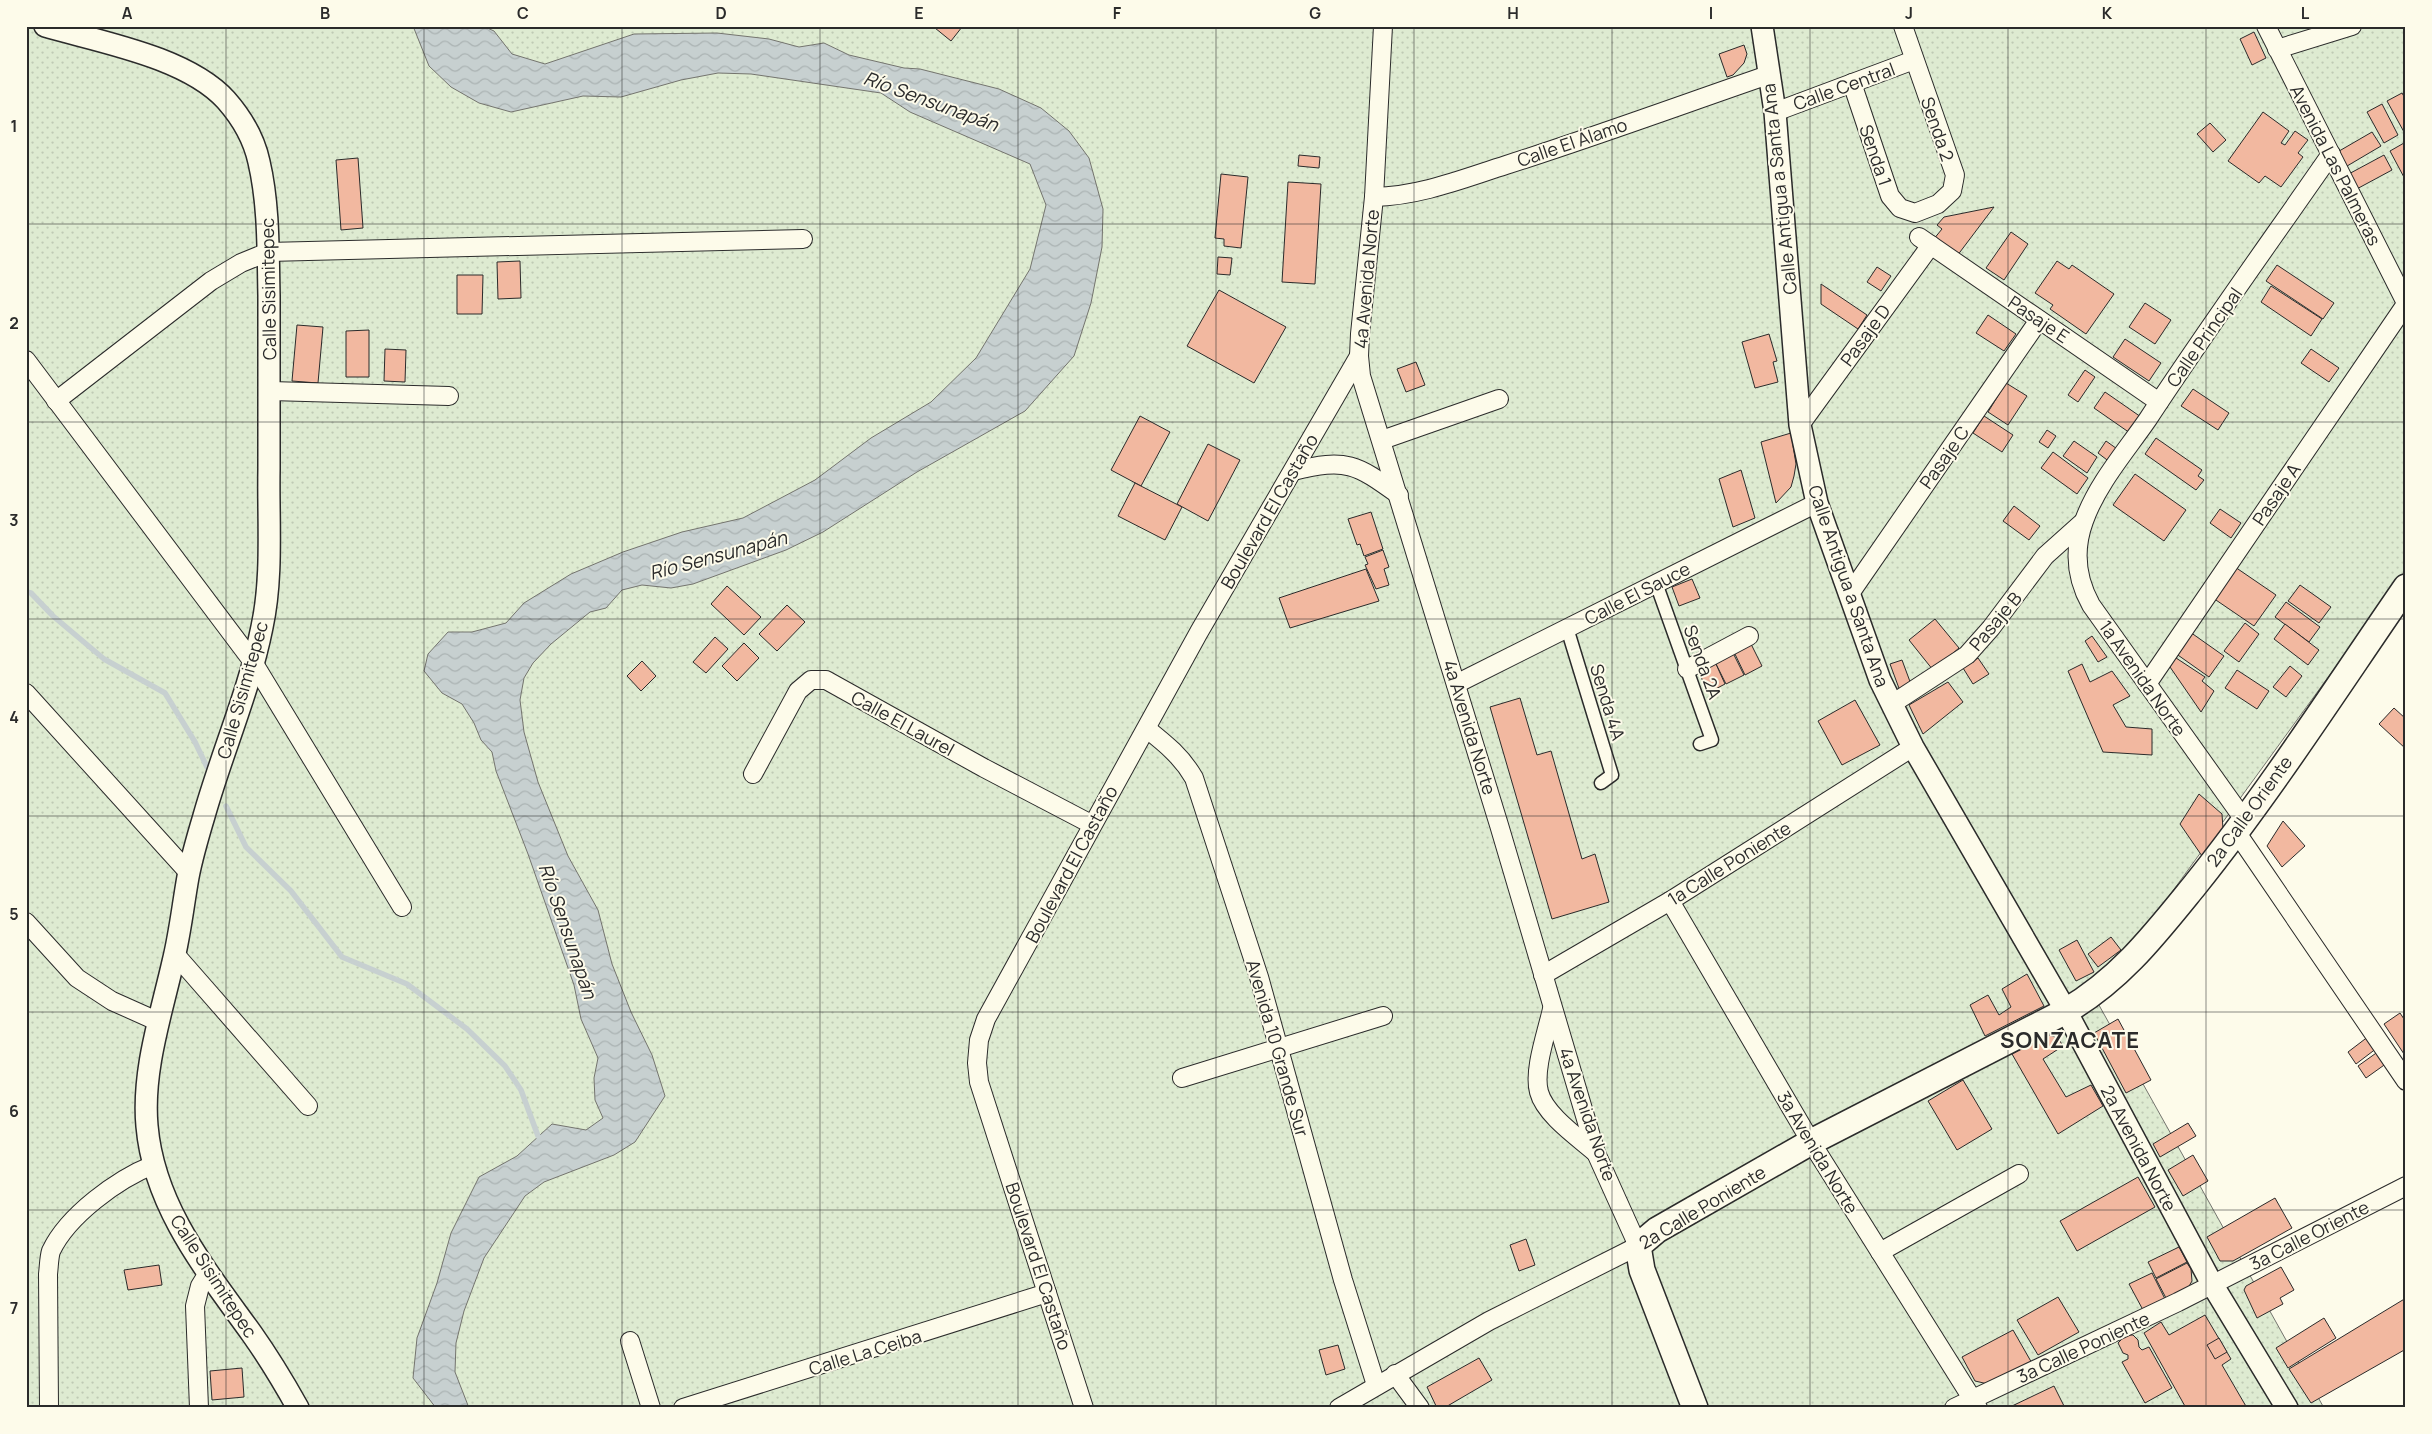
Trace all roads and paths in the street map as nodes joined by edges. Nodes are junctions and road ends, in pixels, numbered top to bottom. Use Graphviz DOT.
graph roads {
  1 [pos="45,26"];
  2 [pos="1384,26"];
  3 [pos="1762,26"];
  4 [pos="1903,26"];
  5 [pos="2266,26"];
  6 [pos="2352,26"];
  7 [pos="2277,49"];
  8 [pos="1914,60"];
  9 [pos="1768,75"];
  10 [pos="1852,83"];
  11 [pos="1775,112"];
  12 [pos="2331,154"];
  13 [pos="1374,197"];
  14 [pos="1915,213"];
  15 [pos="804,239"];
  16 [pos="1925,241"];
  17 [pos="268,252"];
  18 [pos="2406,304"];
  19 [pos="2039,320"];
  20 [pos="1359,356"];
  21 [pos="26,360"];
  22 [pos="270,391"];
  23 [pos="449,396"];
  24 [pos="1500,399"];
  25 [pos="56,401"];
  26 [pos="2159,402"];
  27 [pos="1800,425"];
  28 [pos="1382,440"];
  29 [pos="1293,471"];
  30 [pos="1399,495"];
  31 [pos="1817,503"];
  32 [pos="2083,522"];
  33 [pos="1656,583"];
  34 [pos="2406,587"];
  35 [pos="1849,595"];
  36 [pos="1567,628"];
  37 [pos="1748,636"];
  38 [pos="254,662"];
  39 [pos="1687,669"];
  40 [pos="1456,684"];
  41 [pos="2147,684"];
  42 [pos="26,693"];
  43 [pos="1892,704"];
  44 [pos="1147,729"];
  45 [pos="1700,744"];
  46 [pos="1913,747"];
  47 [pos="752,774"];
  48 [pos="1602,782"];
  49 [pos="1091,824"];
  50 [pos="2241,827"];
  51 [pos="189,873"];
  52 [pos="1670,901"];
  53 [pos="402,907"];
  54 [pos="26,922"];
  55 [pos="176,954"];
  56 [pos="1543,976"];
  57 [pos="1553,1006"];
  58 [pos="2066,1011"];
  59 [pos="1383,1016"];
  60 [pos="159,1022"];
  61 [pos="1279,1048"];
  62 [pos="1182,1078"];
  63 [pos="2406,1081"];
  64 [pos="308,1106"];
  65 [pos="1811,1142"];
  66 [pos="1596,1153"];
  67 [pos="153,1165"];
  68 [pos="2018,1174"];
  69 [pos="2406,1186"];
  70 [pos="1638,1246"];
  71 [pos="1880,1252"];
  72 [pos="208,1273"];
  73 [pos="2212,1284"];
  74 [pos="1047,1293"];
  75 [pos="630,1340"];
  76 [pos="1395,1374"];
  77 [pos="1376,1385"];
  78 [pos="1976,1403"];
  79 [pos="49,1408"];
  80 [pos="199,1408"];
  81 [pos="298,1408"];
  82 [pos="651,1408"];
  83 [pos="683,1408"];
  84 [pos="1084,1408"];
  85 [pos="1339,1408"];
  86 [pos="1420,1408"];
  87 [pos="1695,1408"];
  88 [pos="1954,1408"];
  89 [pos="2287,1408"];
  1 -- 17 [label="street, Calle Sisimitepec"];
  2 -- 13 [label="street, 4a Avenida Norte"];
  3 -- 9 [label="street, Calle Antigua a Santa Ana"];
  4 -- 8 [label="street, Senda 2"];
  5 -- 7 [label="street, Avenida Las Palmeras"];
  6 -- 7 [label="street"];
  7 -- 12 [label="street, Avenida Las Palmeras"];
  8 -- 10 [label="street, Calle Central"];
  8 -- 14 [label="street, Senda 2"];
  9 -- 11 [label="street, Calle Antigua a Santa Ana"];
  9 -- 13 [label="street, Calle El Álamo"];
  10 -- 11 [label="street, Calle Central"];
  10 -- 14 [label="street, Senda 1"];
  11 -- 27 [label="street, Calle Antigua a Santa Ana"];
  12 -- 18 [label="street, Avenida Las Palmeras"];
  12 -- 26 [label="street, Calle Principal"];
  13 -- 20 [label="street, 4a Avenida Norte"];
  15 -- 17 [label="street"];
  16 -- 19 [label="street, Pasaje E"];
  16 -- 27 [label="street, Pasaje D"];
  17 -- 22 [label="street, Calle Sisimitepec"];
  17 -- 25 [label="street"];
  18 -- 41 [label="street, Pasaje A"];
  19 -- 26 [label="street, Pasaje E"];
  19 -- 35 [label="street, Pasaje C"];
  20 -- 28 [label="street, 4a Avenida Norte"];
  20 -- 29 [label="street, Boulevard El Castaño"];
  21 -- 25 [label="street"];
  22 -- 23 [label="street"];
  22 -- 38 [label="street, Calle Sisimitepec"];
  24 -- 28 [label="street"];
  25 -- 38 [label="street"];
  26 -- 32 [label="street, Calle Principal"];
  27 -- 31 [label="street, Calle Antigua a Santa Ana"];
  28 -- 30 [label="street, 4a Avenida Norte"];
  29 -- 30 [label="street"];
  29 -- 44 [label="street, Boulevard El Castaño"];
  30 -- 40 [label="street, 4a Avenida Norte"];
  31 -- 33 [label="street, Calle El Sauce"];
  31 -- 35 [label="street, Calle Antigua a Santa Ana"];
  32 -- 41 [label="street, 1a Avenida Norte"];
  32 -- 43 [label="street, Pasaje B"];
  33 -- 36 [label="street, Calle El Sauce"];
  33 -- 39 [label="street, Senda 2A"];
  34 -- 50 [label="main road, 2a Calle Oriente"];
  35 -- 43 [label="street, Calle Antigua a Santa Ana"];
  36 -- 40 [label="street, Calle El Sauce"];
  36 -- 48 [label="street, Senda 4A"];
  37 -- 39 [label="street"];
  38 -- 51 [label="street, Calle Sisimitepec"];
  38 -- 53 [label="street"];
  39 -- 45 [label="street, Senda 2A"];
  40 -- 56 [label="street, 4a Avenida Norte"];
  41 -- 50 [label="street, 1a Avenida Norte"];
  42 -- 51 [label="street"];
  43 -- 46 [label="street, Calle Antigua a Santa Ana"];
  44 -- 49 [label="street, Boulevard El Castaño"];
  44 -- 61 [label="street, Avenida 10 Grande Sur"];
  46 -- 52 [label="street, 1a Calle Poniente"];
  46 -- 58 [label="street, Calle Antigua a Santa Ana"];
  47 -- 49 [label="street, Calle El Laurel"];
  49 -- 74 [label="street, Boulevard El Castaño"];
  50 -- 58 [label="main road, 2a Calle Oriente"];
  50 -- 63 [label="street, 1a Avenida Norte"];
  51 -- 55 [label="street, Calle Sisimitepec"];
  52 -- 56 [label="street, 1a Calle Poniente"];
  52 -- 65 [label="street, 3a Avenida Norte"];
  54 -- 60 [label="street"];
  55 -- 60 [label="street, Calle Sisimitepec"];
  55 -- 64 [label="street"];
  56 -- 57 [label="street, 4a Avenida Norte"];
  57 -- 66 [label="street, 4a Avenida Norte"];
  57 -- 66 [label="street"];
  58 -- 65 [label="main road, 2a Calle Poniente"];
  58 -- 73 [label="street, 2a Avenida Norte"];
  59 -- 61 [label="street"];
  60 -- 67 [label="street, Calle Sisimitepec"];
  61 -- 62 [label="street"];
  61 -- 77 [label="street, Avenida 10 Grande Sur"];
  65 -- 70 [label="main road, 2a Calle Poniente"];
  65 -- 71 [label="street, 3a Avenida Norte"];
  66 -- 70 [label="street, 4a Avenida Norte"];
  67 -- 72 [label="street, Calle Sisimitepec"];
  67 -- 79 [label="street"];
  68 -- 71 [label="street"];
  69 -- 73 [label="street, 3a Calle Oriente"];
  70 -- 76 [label="street, 2a Calle Poniente"];
  70 -- 87 [label="main road, 4a Avenida Norte"];
  71 -- 78 [label="street, 3a Avenida Norte"];
  72 -- 80 [label="street"];
  72 -- 81 [label="street, Calle Sisimitepec"];
  73 -- 78 [label="street, 3a Calle Poniente"];
  73 -- 89 [label="street, 2a Avenida Norte"];
  74 -- 83 [label="street, Calle La Ceiba"];
  74 -- 84 [label="street, Boulevard El Castaño"];
  75 -- 82 [label="street"];
  76 -- 77 [label="street, 2a Calle Poniente"];
  76 -- 86 [label="street"];
  77 -- 85 [label="street, 2a Calle Poniente"];
  78 -- 88 [label="street, 3a Calle Poniente"];
}
